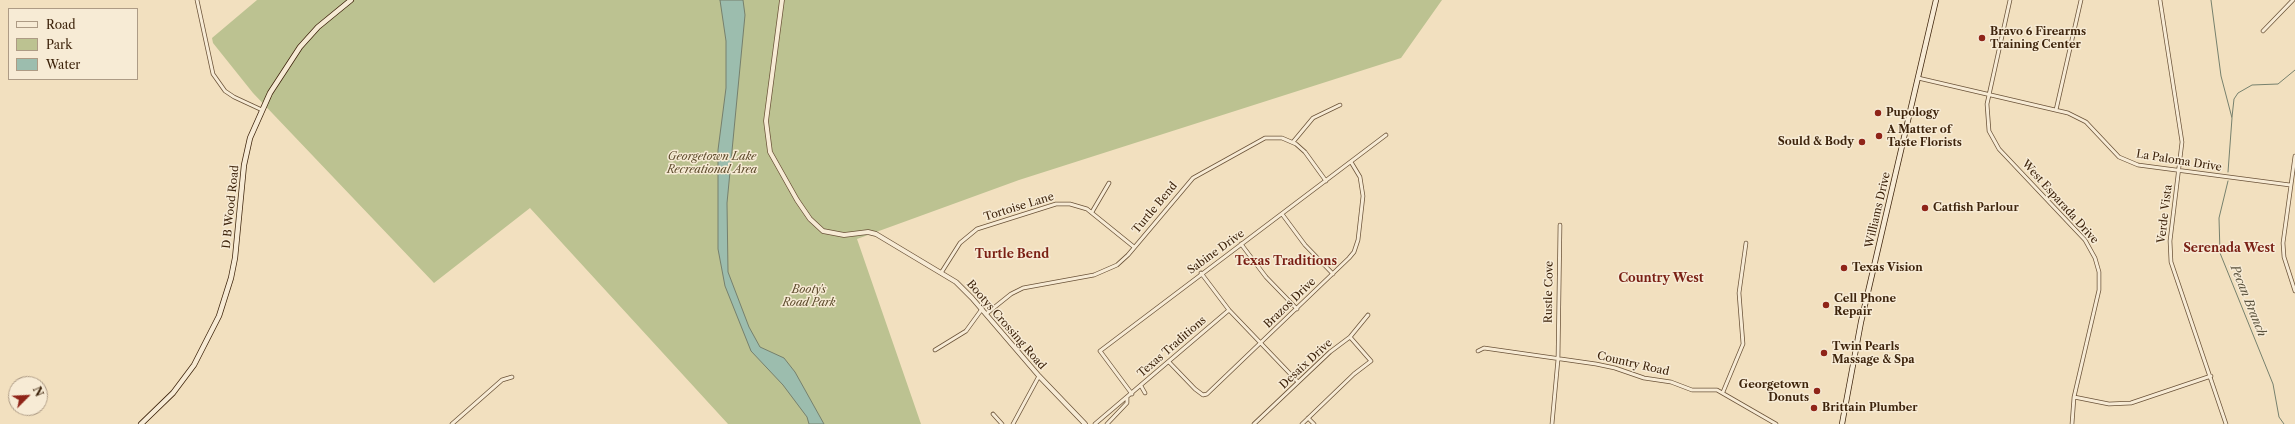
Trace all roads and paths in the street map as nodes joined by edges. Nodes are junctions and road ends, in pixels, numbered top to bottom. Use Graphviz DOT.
graph roads {
  1 [pos="197,0"];
  2 [pos="351,0"];
  3 [pos="782,0"];
  4 [pos="1936,0"];
  5 [pos="2010,0"];
  6 [pos="2081,0"];
  7 [pos="2160,0"];
  8 [pos="2293,0"];
  9 [pos="2263,31"];
  10 [pos="1918,78"];
  11 [pos="1988,94"];
  12 [pos="1340,105"];
  13 [pos="262,110"];
  14 [pos="2056,110"];
  15 [pos="1386,136"];
  16 [pos="1293,142"];
  17 [pos="2295,156"];
  18 [pos="1351,162"];
  19 [pos="2180,170"];
  20 [pos="1326,181"];
  21 [pos="1109,182"];
  22 [pos="2290,185"];
  23 [pos="1092,212"];
  24 [pos="1282,214"];
  25 [pos="1560,225"];
  26 [pos="1746,243"];
  27 [pos="1241,244"];
  28 [pos="1134,247"];
  29 [pos="941,273"];
  30 [pos="1201,273"];
  31 [pos="1333,274"];
  32 [pos="2295,291"];
  33 [pos="982,308"];
  34 [pos="1297,309"];
  35 [pos="1229,310"];
  36 [pos="986,314"];
  37 [pos="1368,315"];
  38 [pos="1350,337"];
  39 [pos="1261,344"];
  40 [pos="935,350"];
  41 [pos="1478,351"];
  42 [pos="1558,359"];
  43 [pos="1169,362"];
  44 [pos="1039,376"];
  45 [pos="2211,376"];
  46 [pos="512,377"];
  47 [pos="1298,382"];
  48 [pos="1140,386"];
  49 [pos="1723,392"];
  50 [pos="1145,393"];
  51 [pos="1132,394"];
  52 [pos="2074,397"];
  53 [pos="1128,398"];
  54 [pos="993,414"];
  55 [pos="1308,418"];
  56 [pos="141,424"];
  57 [pos="452,424"];
  58 [pos="1002,424"];
  59 [pos="1013,424"];
  60 [pos="1085,424"];
  61 [pos="1095,424"];
  62 [pos="1107,424"];
  63 [pos="1254,424"];
  64 [pos="1302,424"];
  65 [pos="1314,424"];
  66 [pos="1552,424"];
  67 [pos="1776,424"];
  68 [pos="1842,424"];
  69 [pos="2072,424"];
  70 [pos="2226,424"];
  1 -- 13 [label="street"];
  2 -- 13 [label="main road, D B Wood Road"];
  3 -- 29 [label="street, Bootys Crossing Road"];
  4 -- 10 [label="main road, Williams Drive"];
  5 -- 11 [label="street, West Esparada Drive"];
  6 -- 14 [label="street"];
  7 -- 19 [label="street, Verde Vista"];
  8 -- 9 [label="street"];
  10 -- 11 [label="street, La Paloma Drive"];
  10 -- 68 [label="main road, Williams Drive"];
  11 -- 14 [label="street, La Paloma Drive"];
  11 -- 52 [label="street, West Esparada Drive"];
  12 -- 16 [label="street"];
  13 -- 56 [label="main road, D B Wood Road"];
  14 -- 19 [label="street, La Paloma Drive"];
  15 -- 18 [label="street, Sabine Drive"];
  16 -- 20 [label="street, Turtle Bend"];
  16 -- 28 [label="street, Turtle Bend"];
  17 -- 22 [label="street"];
  18 -- 20 [label="street, Sabine Drive"];
  18 -- 31 [label="street, Brazos Drive"];
  19 -- 22 [label="street, La Paloma Drive"];
  19 -- 45 [label="street, Verde Vista"];
  20 -- 24 [label="street, Sabine Drive"];
  21 -- 23 [label="street"];
  22 -- 32 [label="street"];
  23 -- 28 [label="street, Tortoise Lane"];
  23 -- 29 [label="street, Tortoise Lane"];
  24 -- 27 [label="street, Sabine Drive"];
  24 -- 31 [label="street"];
  25 -- 42 [label="street, Rustle Cove"];
  26 -- 49 [label="street"];
  27 -- 30 [label="street, Sabine Drive"];
  27 -- 34 [label="street"];
  28 -- 36 [label="street, Turtle Bend"];
  29 -- 33 [label="street, Bootys Crossing Road"];
  30 -- 35 [label="street"];
  30 -- 51 [label="street, Sabine Drive"];
  31 -- 34 [label="street, Brazos Drive"];
  33 -- 36 [label="street, Bootys Crossing Road"];
  33 -- 40 [label="street"];
  34 -- 39 [label="street, Brazos Drive"];
  35 -- 39 [label="street"];
  35 -- 43 [label="street, Texas Traditions"];
  36 -- 44 [label="street, Bootys Crossing Road"];
  37 -- 38 [label="street, Desaix Drive"];
  38 -- 47 [label="street, Desaix Drive"];
  38 -- 55 [label="street"];
  39 -- 43 [label="street, Brazos Drive"];
  39 -- 47 [label="street"];
  41 -- 42 [label="street, Country Road"];
  42 -- 49 [label="street, Country Road"];
  42 -- 66 [label="street, Rustle Cove"];
  43 -- 48 [label="street, Texas Traditions"];
  44 -- 59 [label="street"];
  44 -- 60 [label="street, Bootys Crossing Road"];
  45 -- 52 [label="street"];
  45 -- 70 [label="street, Verde Vista"];
  46 -- 57 [label="street"];
  47 -- 63 [label="street, Desaix Drive"];
  48 -- 50 [label="street"];
  48 -- 51 [label="street, Texas Traditions"];
  49 -- 67 [label="street, Country Road"];
  51 -- 53 [label="street, Texas Traditions"];
  52 -- 69 [label="street, West Esparada Drive"];
  53 -- 61 [label="street, Texas Traditions"];
  53 -- 62 [label="street, Texas Traditions"];
  54 -- 58 [label="street"];
  55 -- 64 [label="street"];
  55 -- 65 [label="street"];
}
